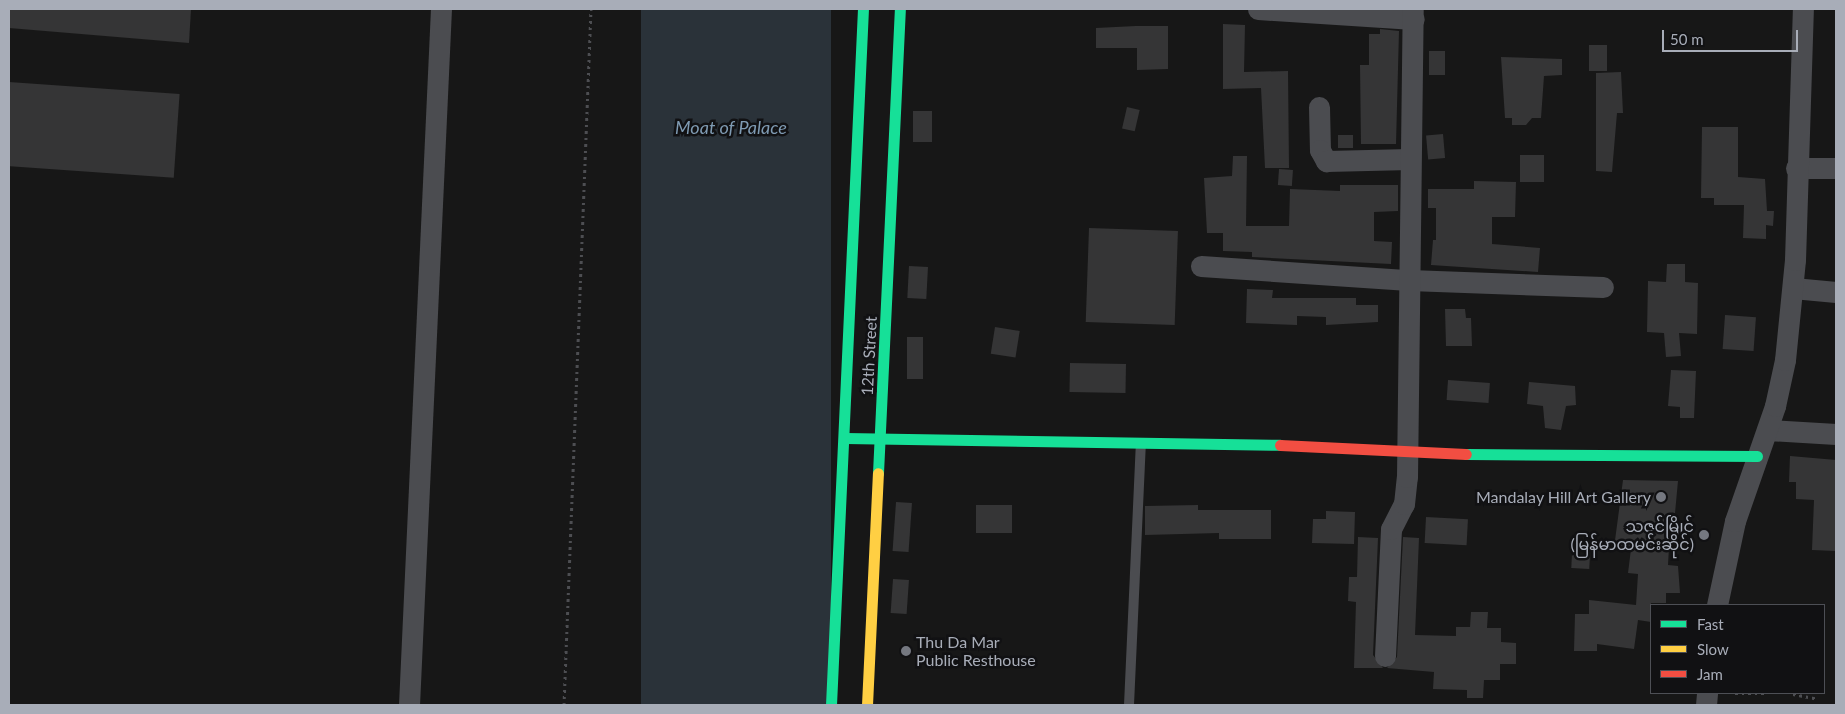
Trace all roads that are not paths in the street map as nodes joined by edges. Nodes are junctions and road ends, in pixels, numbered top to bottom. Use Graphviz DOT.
graph roads {
  1 [pos="441,9"];
  2 [pos="863,9"];
  3 [pos="900,9"];
  4 [pos="1258,9"];
  5 [pos="1803,9"];
  6 [pos="1414,14"];
  7 [pos="1319,107"];
  8 [pos="1410,159"];
  9 [pos="1796,168"];
  10 [pos="1836,168"];
  11 [pos="1201,266"];
  12 [pos="1409,280"];
  13 [pos="1603,287"];
  14 [pos="1793,288"];
  15 [pos="1836,292"];
  16 [pos="1767,430"];
  17 [pos="1836,434"];
  18 [pos="844,438"];
  19 [pos="881,439"];
  20 [pos="1141,444"];
  21 [pos="1408,451"];
  22 [pos="1757,456"];
  23 [pos="1717,604"];
  24 [pos="1386,656"];
  25 [pos="409,705"];
  26 [pos="831,705"];
  27 [pos="866,705"];
  28 [pos="1129,705"];
  1 -- 25 [label="street"];
  2 -- 18 [label="main road, 12th Street"];
  3 -- 19 [label="main road, 12th Street"];
  4 -- 6 [label="street"];
  5 -- 9 [label="street"];
  6 -- 8 [label="street"];
  7 -- 8 [label="street"];
  8 -- 12 [label="street"];
  9 -- 10 [label="street"];
  9 -- 14 [label="street"];
  11 -- 12 [label="street"];
  12 -- 13 [label="street"];
  12 -- 21 [label="street"];
  14 -- 15 [label="street"];
  14 -- 16 [label="street"];
  16 -- 17 [label="street"];
  16 -- 22 [label="street"];
  18 -- 19 [label="main road"];
  18 -- 26 [label="main road, 12th Street"];
  19 -- 20 [label="main road"];
  19 -- 27 [label="main road, 12th Street"];
  20 -- 21 [label="main road"];
  20 -- 28 [label="lane"];
  21 -- 22 [label="main road"];
  21 -- 24 [label="street"];
  22 -- 23 [label="street"];
}
